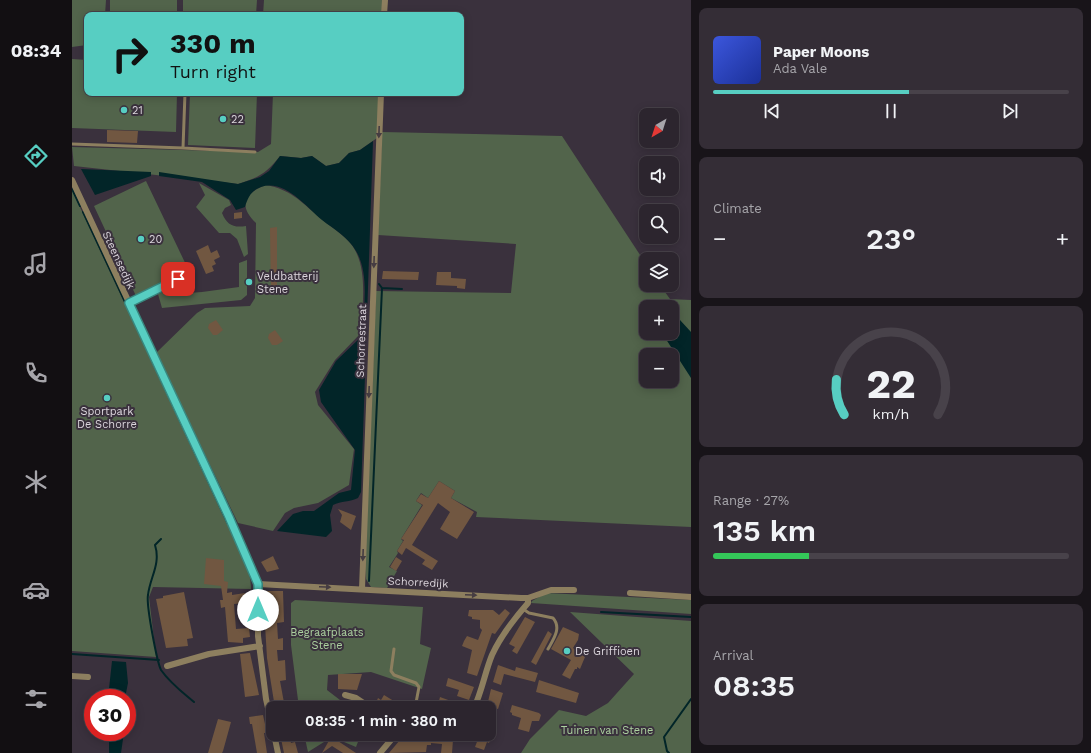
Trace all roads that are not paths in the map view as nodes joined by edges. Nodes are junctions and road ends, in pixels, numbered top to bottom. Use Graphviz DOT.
graph roads {
  1 [pos="385,0"];
  2 [pos="384,12"];
  3 [pos="185,96"];
  4 [pos="381,96"];
  5 [pos="72,144"];
  6 [pos="183,148"];
  7 [pos="255,152"];
  8 [pos="72,180"];
  9 [pos="190,273"];
  10 [pos="129,303"];
  11 [pos="258,584"];
  12 [pos="362,590"];
  13 [pos="574,590"];
  14 [pos="630,593"];
  15 [pos="691,597"];
  16 [pos="528,598"];
  17 [pos="523,609"];
  18 [pos="260,646"];
  19 [pos="394,649"];
  20 [pos="548,649"];
  21 [pos="167,666"];
  22 [pos="72,676"];
  23 [pos="88,677"];
  24 [pos="345,695"];
  25 [pos="266,701"];
  26 [pos="360,701"];
  27 [pos="416,701"];
  28 [pos="478,701"];
  29 [pos="275,741"];
  30 [pos="390,741"];
  31 [pos="278,753"];
  32 [pos="380,753"];
  1 -- 2 [label="street"];
  3 -- 6 [label="lane"];
  4 -- 12 [label="street, Schorrestraat, one-way"];
  5 -- 6 [label="lane"];
  6 -- 7 [label="lane"];
  8 -- 10 [label="street, Steensedijk"];
  9 -- 10 [label="lane"];
  10 -- 11 [label="street, Steensedijk"];
  11 -- 12 [label="street, Schorredijk, one-way"];
  11 -- 18 [label="street, Steensedijk"];
  12 -- 16 [label="street, Schorredijk, one-way"];
  13 -- 16 [label="street, Schorredijk"];
  14 -- 15 [label="street"];
  16 -- 17 [label="street"];
  17 -- 20 [label="lane"];
  17 -- 28 [label="street"];
  18 -- 21 [label="street"];
  18 -- 25 [label="street, Steensedijk"];
  19 -- 27 [label="lane"];
  22 -- 23 [label="street"];
  24 -- 26 [label="street"];
  29 -- 31 [label="street"];
  30 -- 32 [label="street"];
}
